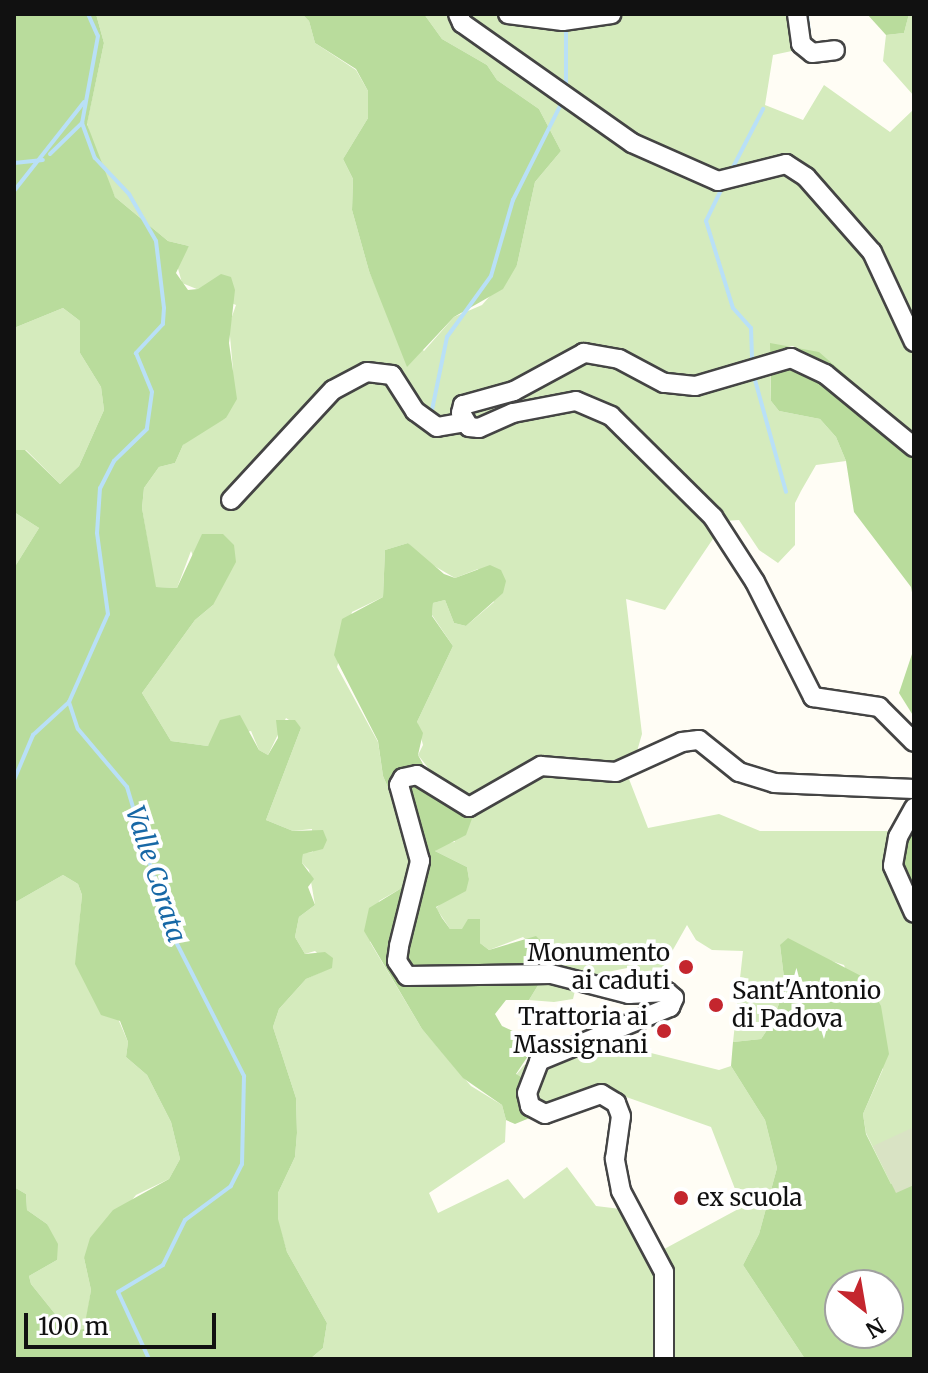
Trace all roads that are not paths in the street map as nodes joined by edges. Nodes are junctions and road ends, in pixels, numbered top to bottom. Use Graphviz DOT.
graph roads {
  1 [pos="458,14"];
  2 [pos="508,14"];
  3 [pos="612,14"];
  4 [pos="797,14"];
  5 [pos="835,50"];
  6 [pos="914,342"];
  7 [pos="462,418"];
  8 [pos="914,447"];
  9 [pos="231,500"];
  10 [pos="914,742"];
  11 [pos="914,789"];
  12 [pos="914,808"];
  13 [pos="914,913"];
  14 [pos="664,1359"];
  1 -- 6 [label="street"];
  2 -- 3 [label="street"];
  4 -- 5 [label="street"];
  7 -- 8 [label="street"];
  7 -- 9 [label="street"];
  7 -- 10 [label="street"];
  11 -- 14 [label="street"];
  12 -- 13 [label="street"];
}
